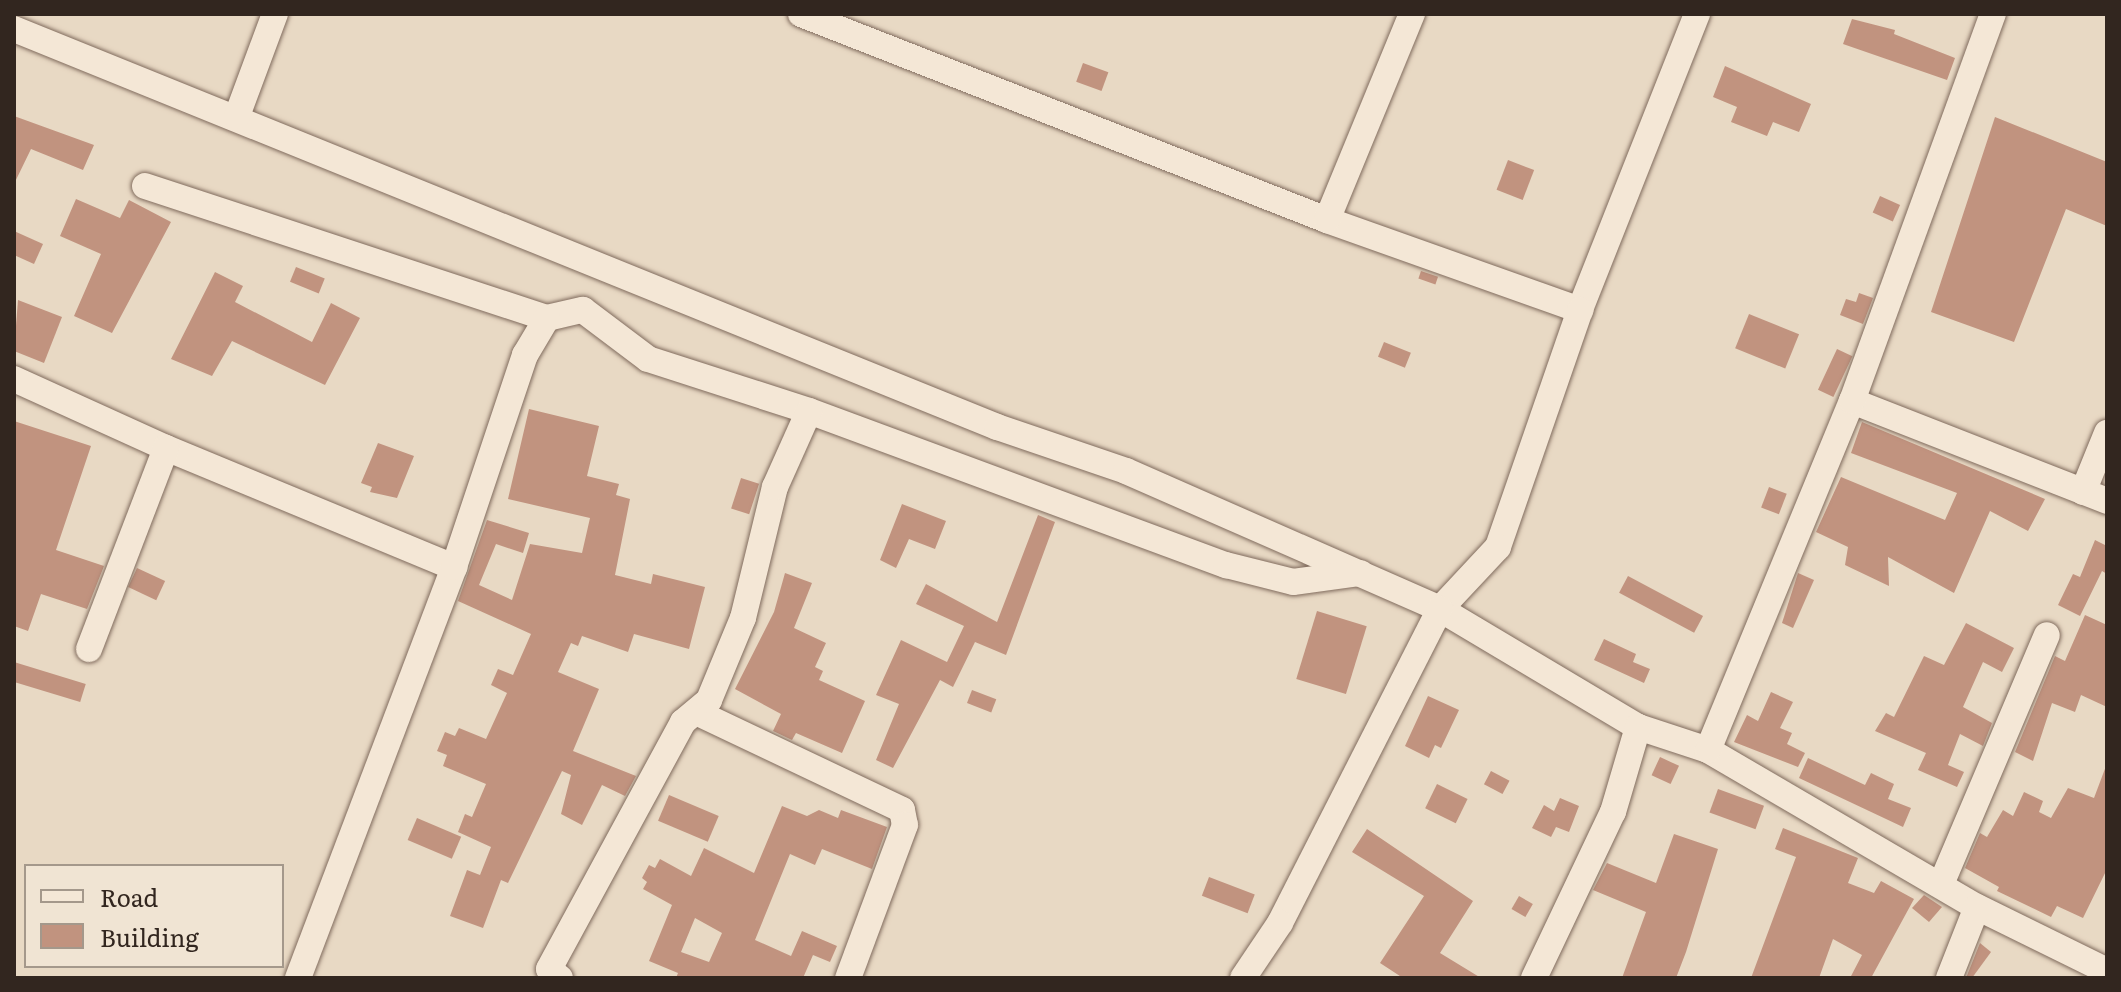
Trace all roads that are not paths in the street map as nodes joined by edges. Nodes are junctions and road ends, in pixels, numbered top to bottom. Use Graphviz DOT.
graph roads {
  1 [pos="275,14"];
  2 [pos="801,14"];
  3 [pos="1412,14"];
  4 [pos="1697,14"];
  5 [pos="1993,14"];
  6 [pos="14,29"];
  7 [pos="237,116"];
  8 [pos="145,186"];
  9 [pos="1327,220"];
  10 [pos="1580,310"];
  11 [pos="547,318"];
  12 [pos="14,379"];
  13 [pos="1852,401"];
  14 [pos="809,411"];
  15 [pos="2107,433"];
  16 [pos="166,448"];
  17 [pos="2095,496"];
  18 [pos="454,567"];
  19 [pos="1360,573"];
  20 [pos="1440,609"];
  21 [pos="2047,635"];
  22 [pos="89,649"];
  23 [pos="696,712"];
  24 [pos="1638,727"];
  25 [pos="1708,750"];
  26 [pos="1942,882"];
  27 [pos="1977,907"];
  28 [pos="2107,971"];
  29 [pos="298,978"];
  30 [pos="560,978"];
  31 [pos="848,978"];
  32 [pos="1243,978"];
  33 [pos="1534,978"];
  34 [pos="1949,978"];
  1 -- 7 [label="street"];
  2 -- 9 [label="street"];
  3 -- 9 [label="street"];
  4 -- 10 [label="street"];
  5 -- 13 [label="street"];
  6 -- 7 [label="street"];
  7 -- 19 [label="street"];
  8 -- 11 [label="street"];
  9 -- 10 [label="street"];
  10 -- 20 [label="street"];
  11 -- 14 [label="street"];
  11 -- 18 [label="street"];
  12 -- 16 [label="street"];
  13 -- 17 [label="street"];
  13 -- 25 [label="street"];
  14 -- 19 [label="street"];
  14 -- 23 [label="street"];
  15 -- 17 [label="street"];
  16 -- 18 [label="street"];
  16 -- 22 [label="street"];
  18 -- 29 [label="street"];
  19 -- 20 [label="street"];
  20 -- 24 [label="street"];
  20 -- 32 [label="street"];
  21 -- 26 [label="street"];
  23 -- 30 [label="street"];
  23 -- 31 [label="street"];
  24 -- 25 [label="street"];
  24 -- 33 [label="street"];
  25 -- 26 [label="street"];
  26 -- 27 [label="street"];
  27 -- 28 [label="street"];
  27 -- 34 [label="street"];
}
